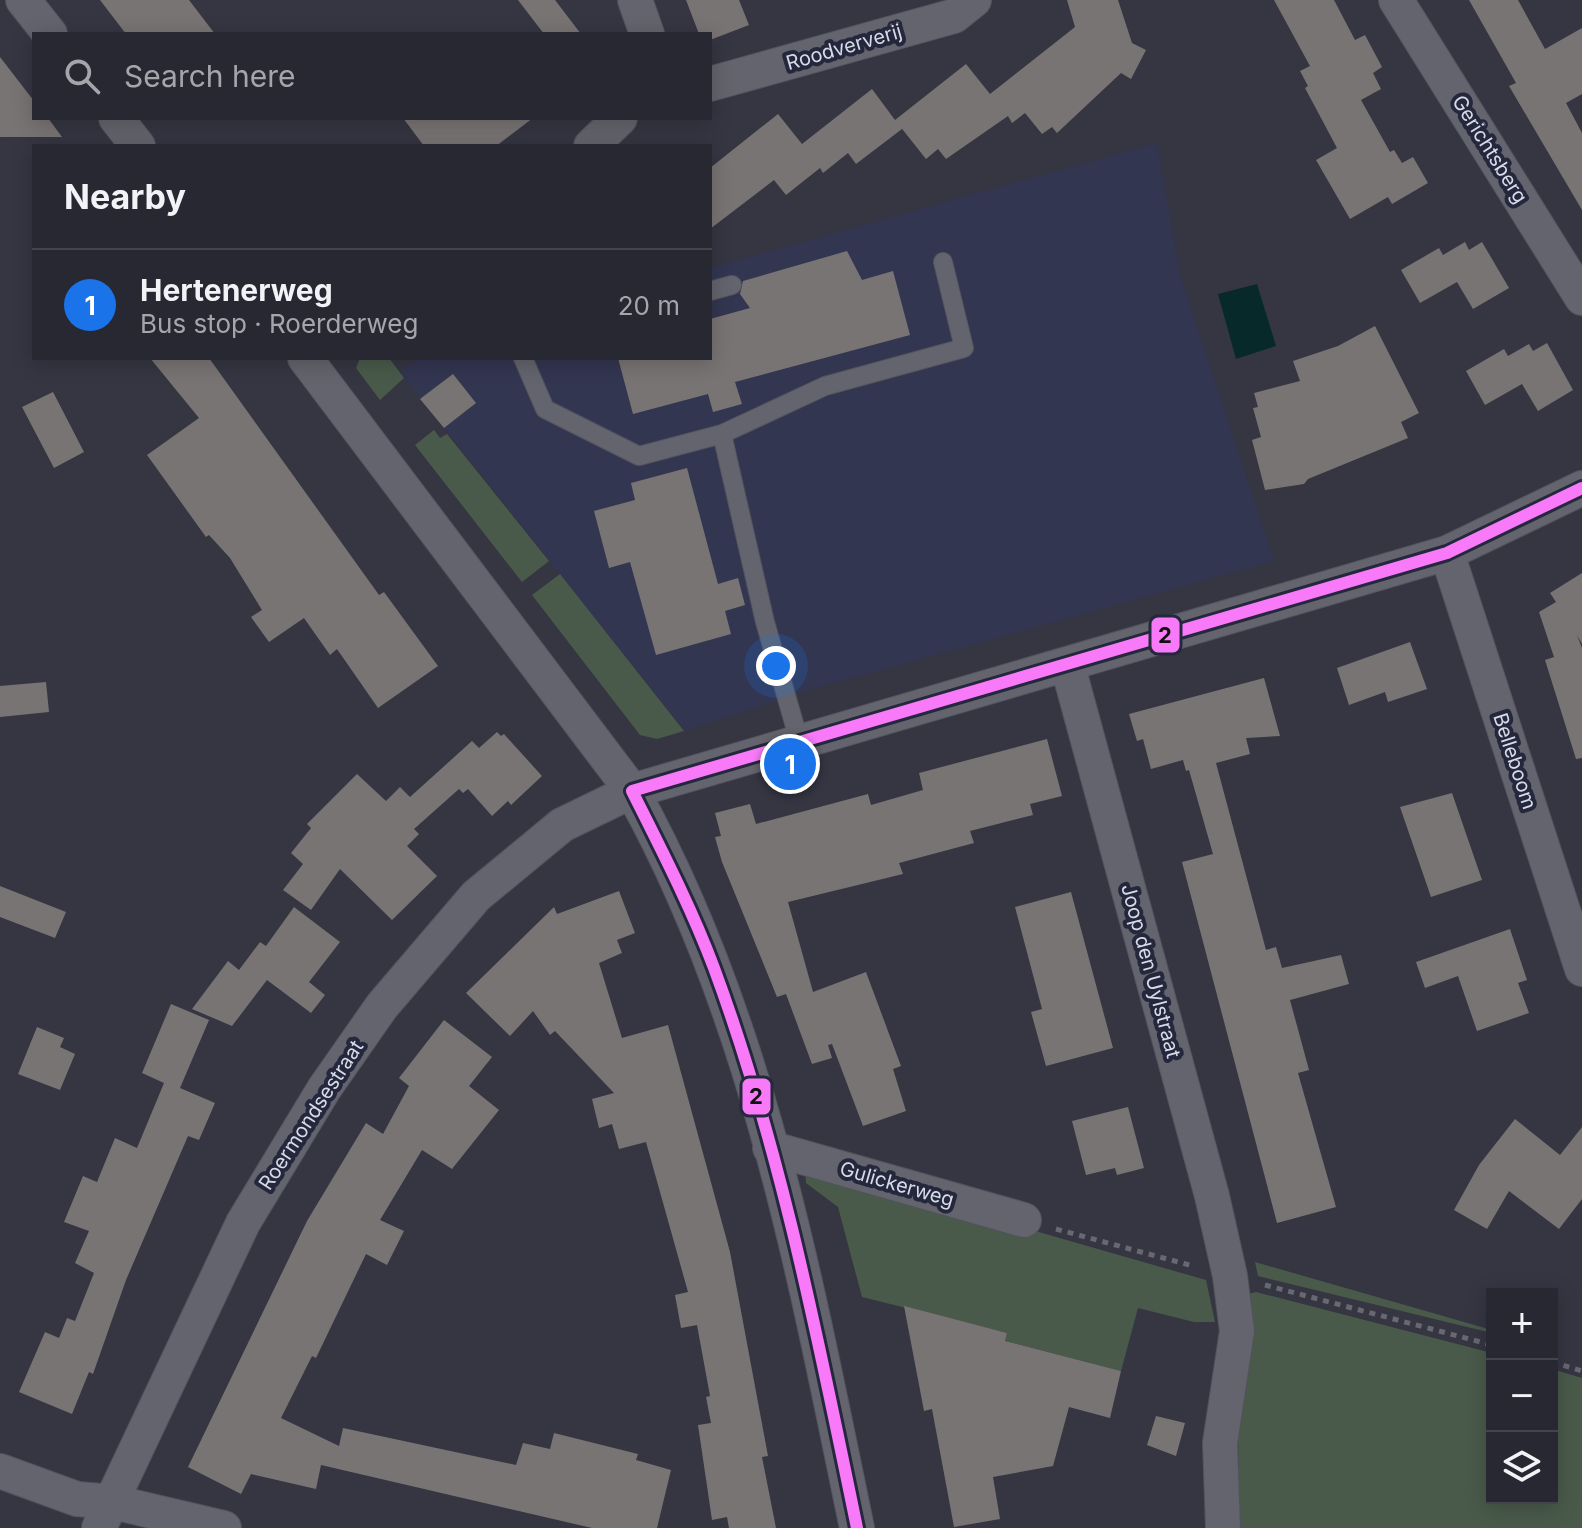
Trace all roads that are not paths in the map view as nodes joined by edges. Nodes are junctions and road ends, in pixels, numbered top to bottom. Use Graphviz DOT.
graph roads {
  1 [pos="23,0"];
  2 [pos="635,0"];
  3 [pos="974,0"];
  4 [pos="1396,0"];
  5 [pos="48,32"];
  6 [pos="646,32"];
  7 [pos="712,83"];
  8 [pos="118,120"];
  9 [pos="618,120"];
  10 [pos="136,144"];
  11 [pos="593,144"];
  12 [pos="943,262"];
  13 [pos="732,285"];
  14 [pos="712,290"];
  15 [pos="1582,298"];
  16 [pos="310,360"];
  17 [pos="524,360"];
  18 [pos="722,434"];
  19 [pos="1582,488"];
  20 [pos="1447,553"];
  21 [pos="1068,667"];
  22 [pos="800,744"];
  23 [pos="632,791"];
  24 [pos="1582,969"];
  25 [pos="770,1148"];
  26 [pos="1024,1220"];
  27 [pos="0,1471"];
  28 [pos="106,1515"];
  29 [pos="224,1528"];
  30 [pos="857,1528"];
  31 [pos="1223,1528"];
  1 -- 5 [label="street"];
  2 -- 6 [label="street"];
  3 -- 7 [label="street, Roodververij"];
  4 -- 15 [label="street, Gerichtsberg"];
  8 -- 10 [label="street"];
  9 -- 11 [label="street"];
  12 -- 18 [label="lane"];
  13 -- 14 [label="lane"];
  16 -- 23 [label="street"];
  17 -- 18 [label="lane"];
  18 -- 22 [label="lane"];
  19 -- 20 [label="street, Roermondsestraat"];
  20 -- 21 [label="street, Roermondsestraat"];
  20 -- 24 [label="street, Belleboom"];
  21 -- 22 [label="street, Roermondsestraat"];
  21 -- 31 [label="street, Joop den Uylstraat"];
  22 -- 23 [label="street, Roermondsestraat"];
  23 -- 25 [label="street"];
  23 -- 28 [label="street, Roermondsestraat"];
  25 -- 26 [label="street, Gulickerweg"];
  25 -- 30 [label="street"];
  27 -- 28 [label="street"];
  28 -- 29 [label="street"];
}
